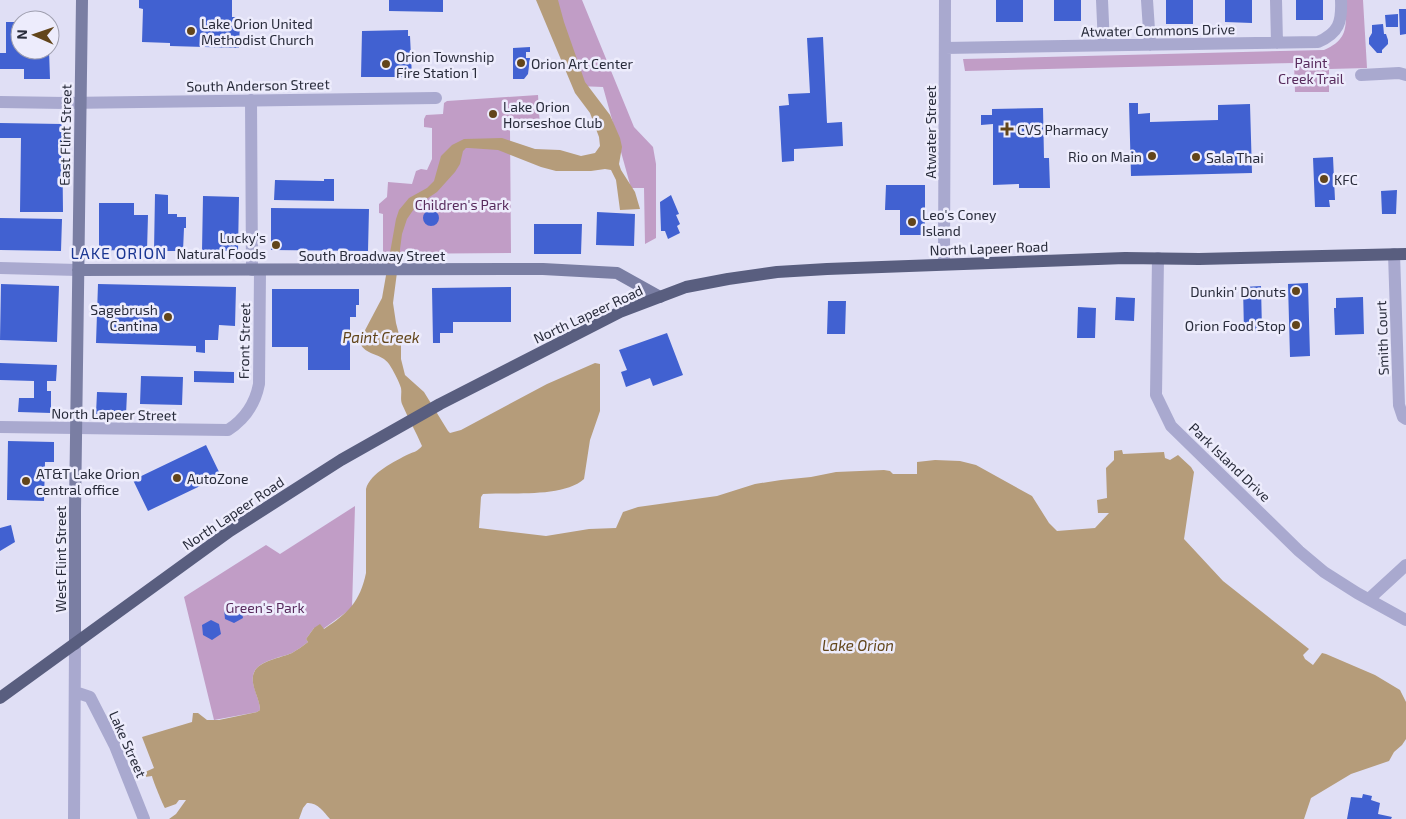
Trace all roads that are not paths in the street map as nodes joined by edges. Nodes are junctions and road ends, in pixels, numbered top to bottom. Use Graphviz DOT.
graph roads {
  1 [pos="82,0"];
  2 [pos="945,0"];
  3 [pos="1102,0"];
  4 [pos="1147,0"];
  5 [pos="1276,0"];
  6 [pos="1341,0"];
  7 [pos="1277,43"];
  8 [pos="1104,45"];
  9 [pos="1150,45"];
  10 [pos="945,48"];
  11 [pos="1362,75"];
  12 [pos="1406,75"];
  13 [pos="436,98"];
  14 [pos="252,100"];
  15 [pos="0,102"];
  16 [pos="81,103"];
  17 [pos="1400,254"];
  18 [pos="1158,258"];
  19 [pos="944,264"];
  20 [pos="0,268"];
  21 [pos="78,270"];
  22 [pos="256,270"];
  23 [pos="660,297"];
  24 [pos="1406,419"];
  25 [pos="0,427"];
  26 [pos="76,428"];
  27 [pos="228,430"];
  28 [pos="1406,565"];
  29 [pos="1369,600"];
  30 [pos="1406,620"];
  31 [pos="75,644"];
  32 [pos="75,692"];
  33 [pos="0,698"];
  34 [pos="74,819"];
  35 [pos="144,819"];
  1 -- 16 [label="main road, East Flint Street"];
  2 -- 10 [label="street, Atwater Street"];
  3 -- 8 [label="street"];
  4 -- 9 [label="street"];
  5 -- 7 [label="street"];
  6 -- 7 [label="street, Atwater Commons Drive"];
  7 -- 9 [label="street, Atwater Commons Drive"];
  8 -- 9 [label="street, Atwater Commons Drive"];
  8 -- 10 [label="street, Atwater Commons Drive"];
  10 -- 19 [label="street, Atwater Street"];
  11 -- 12 [label="street"];
  13 -- 14 [label="street, South Anderson Street"];
  14 -- 16 [label="street, South Anderson Street"];
  14 -- 22 [label="street, Front Street"];
  15 -- 16 [label="street, South Anderson Street"];
  16 -- 21 [label="main road, East Flint Street"];
  17 -- 18 [label="main road, North Lapeer Road"];
  17 -- 24 [label="street, Smith Court"];
  18 -- 19 [label="main road, North Lapeer Road"];
  18 -- 29 [label="street, Park Island Drive"];
  19 -- 23 [label="main road, North Lapeer Road"];
  20 -- 21 [label="street"];
  21 -- 22 [label="main road, South Broadway Street"];
  21 -- 26 [label="main road, West Flint Street"];
  22 -- 23 [label="main road, South Broadway Street"];
  22 -- 27 [label="street, Front Street"];
  23 -- 31 [label="main road, North Lapeer Road"];
  25 -- 26 [label="street, North Lapeer Street"];
  26 -- 27 [label="street, North Lapeer Street"];
  26 -- 31 [label="main road, West Flint Street"];
  28 -- 29 [label="street"];
  29 -- 30 [label="street, Park Island Drive"];
  31 -- 32 [label="street, West Flint Street"];
  31 -- 33 [label="main road, North Lapeer Road"];
  32 -- 34 [label="street, West Flint Street"];
  32 -- 35 [label="street, Lake Street"];
}
